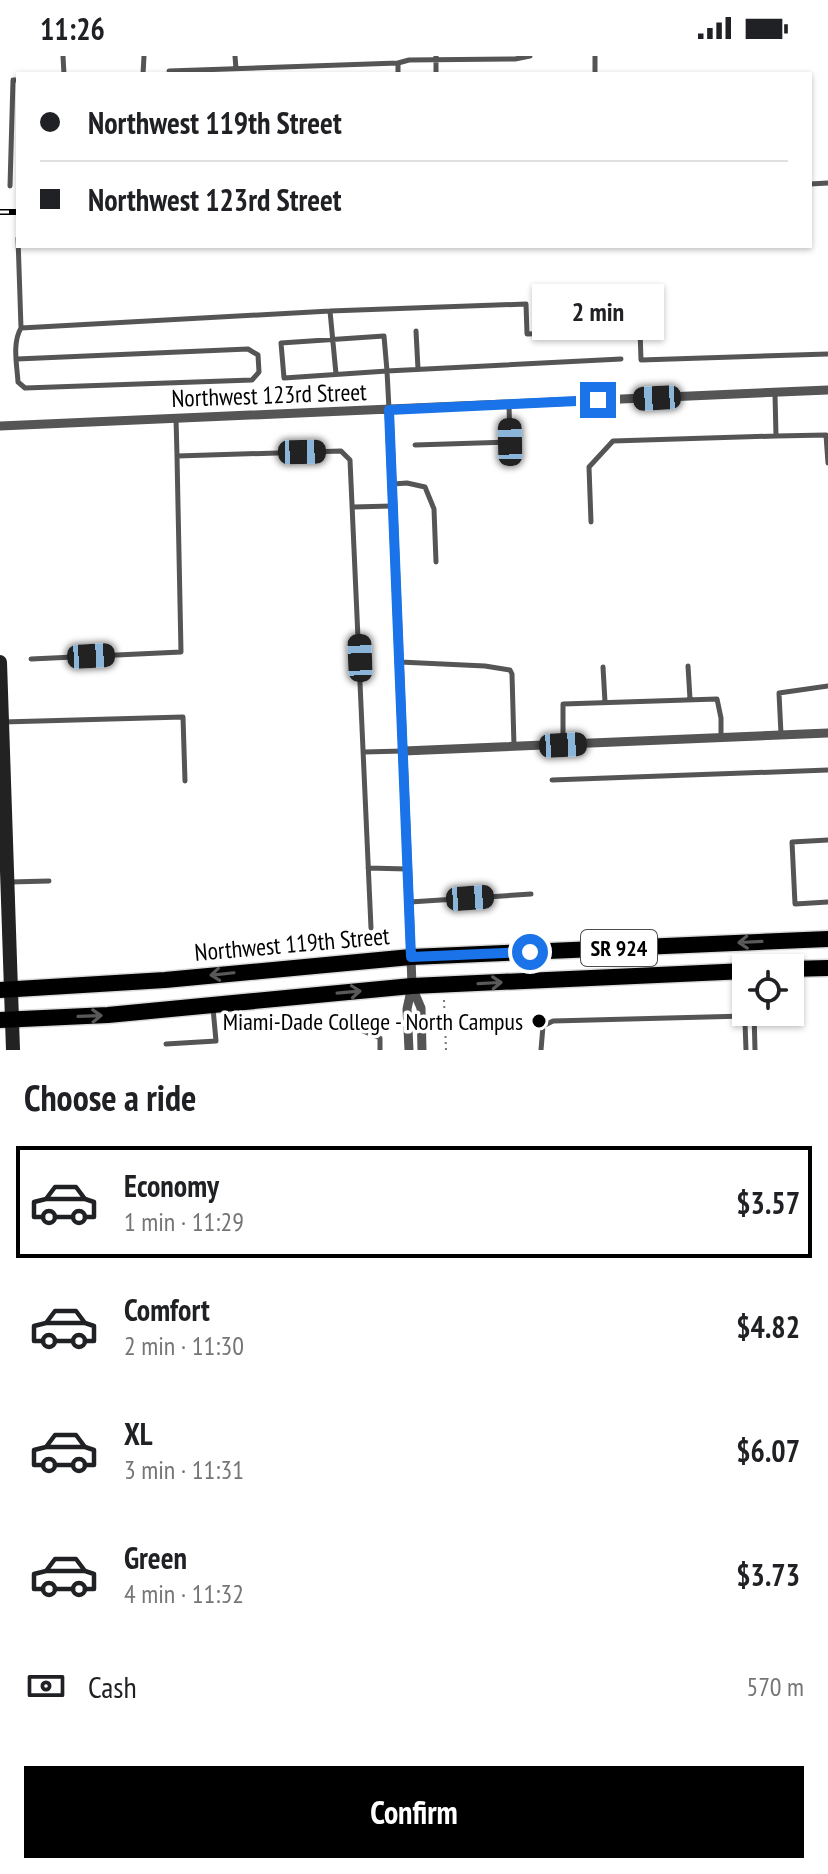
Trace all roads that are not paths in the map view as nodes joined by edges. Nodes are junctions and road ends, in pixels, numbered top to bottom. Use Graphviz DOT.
graph roads {
  1 [pos="235,56"];
  2 [pos="529,56"];
  3 [pos="436,58"];
  4 [pos="398,63"];
  5 [pos="236,69"];
  6 [pos="169,71"];
  7 [pos="398,72"];
  8 [pos="16,80"];
  9 [pos="10,186"];
  10 [pos="18,248"];
  11 [pos="330,311"];
  12 [pos="21,328"];
  13 [pos="416,331"];
  14 [pos="332,339"];
  15 [pos="828,354"];
  16 [pos="17,359"];
  17 [pos="621,359"];
  18 [pos="418,369"];
  19 [pos="387,371"];
  20 [pos="336,374"];
  21 [pos="828,390"];
  22 [pos="775,393"];
  23 [pos="509,404"];
  24 [pos="389,410"];
  25 [pos="176,418"];
  26 [pos="0,426"];
  27 [pos="776,436"];
  28 [pos="415,445"];
  29 [pos="177,456"];
  30 [pos="828,463"];
  31 [pos="392,484"];
  32 [pos="393,506"];
  33 [pos="353,507"];
  34 [pos="591,522"];
  35 [pos="436,562"];
  36 [pos="31,659"];
  37 [pos="0,662"];
  38 [pos="400,662"];
  39 [pos="688,666"];
  40 [pos="603,667"];
  41 [pos="828,686"];
  42 [pos="690,699"];
  43 [pos="605,702"];
  44 [pos="2,722"];
  45 [pos="828,733"];
  46 [pos="781,735"];
  47 [pos="721,738"];
  48 [pos="563,745"];
  49 [pos="514,747"];
  50 [pos="404,751"];
  51 [pos="364,752"];
  52 [pos="828,770"];
  53 [pos="552,780"];
  54 [pos="185,781"];
  55 [pos="828,840"];
  56 [pos="368,868"];
  57 [pos="408,869"];
  58 [pos="49,881"];
  59 [pos="8,882"];
  60 [pos="531,894"];
  61 [pos="409,902"];
  62 [pos="828,902"];
  63 [pos="371,928"];
  64 [pos="828,939"];
  65 [pos="411,957"];
  66 [pos="828,968"];
  67 [pos="804,969"];
  68 [pos="732,972"];
  69 [pos="412,986"];
  70 [pos="6,990"];
  71 [pos="213,1005"];
  72 [pos="732,1016"];
  73 [pos="6,1019"];
  74 [pos="745,1026"];
  75 [pos="754,1026"];
  76 [pos="356,1028"];
  77 [pos="166,1044"];
  78 [pos="13,1050"];
  79 [pos="380,1050"];
  80 [pos="409,1050"];
  81 [pos="422,1050"];
  82 [pos="541,1050"];
  83 [pos="746,1050"];
  84 [pos="755,1050"];
  1 -- 5 [label="lane"];
  2 -- 3 [label="lane"];
  3 -- 4 [label="lane"];
  4 -- 5 [label="lane"];
  4 -- 7 [label="lane"];
  5 -- 6 [label="lane"];
  8 -- 9 [label="lane"];
  10 -- 12 [label="lane"];
  11 -- 12 [label="lane"];
  11 -- 14 [label="lane"];
  11 -- 15 [label="lane"];
  12 -- 16 [label="lane"];
  13 -- 18 [label="lane"];
  14 -- 19 [label="lane"];
  14 -- 20 [label="lane"];
  14 -- 20 [label="lane"];
  16 -- 16 [label="lane"];
  17 -- 18 [label="lane"];
  18 -- 19 [label="lane"];
  19 -- 20 [label="lane"];
  19 -- 24 [label="lane"];
  21 -- 22 [label="street, Northwest 123rd Street"];
  22 -- 23 [label="street, Northwest 123rd Street"];
  22 -- 27 [label="lane"];
  23 -- 24 [label="street, Northwest 123rd Street"];
  23 -- 28 [label="lane"];
  24 -- 25 [label="street, Northwest 123rd Street"];
  24 -- 31 [label="street"];
  25 -- 26 [label="street, Northwest 123rd Street"];
  25 -- 29 [label="lane"];
  27 -- 30 [label="lane"];
  27 -- 34 [label="lane"];
  29 -- 33 [label="lane"];
  29 -- 36 [label="lane"];
  31 -- 32 [label="street"];
  31 -- 35 [label="lane"];
  32 -- 33 [label="lane"];
  32 -- 38 [label="street"];
  33 -- 51 [label="lane"];
  37 -- 44 [label="main road"];
  38 -- 49 [label="lane"];
  38 -- 50 [label="street"];
  39 -- 42 [label="lane"];
  40 -- 43 [label="lane"];
  41 -- 46 [label="lane"];
  42 -- 43 [label="lane"];
  42 -- 47 [label="lane"];
  43 -- 48 [label="lane"];
  44 -- 54 [label="lane"];
  44 -- 59 [label="main road"];
  45 -- 46 [label="street"];
  46 -- 47 [label="street"];
  47 -- 48 [label="street"];
  48 -- 49 [label="street"];
  49 -- 50 [label="street"];
  50 -- 51 [label="lane"];
  50 -- 57 [label="street"];
  51 -- 56 [label="lane"];
  52 -- 53 [label="lane"];
  55 -- 62 [label="lane"];
  56 -- 57 [label="lane"];
  56 -- 63 [label="lane"];
  57 -- 61 [label="street"];
  58 -- 59 [label="lane"];
  59 -- 70 [label="main road"];
  60 -- 61 [label="lane"];
  61 -- 65 [label="street"];
  64 -- 65 [label="highway, Northwest 119th Street / SR 924, one-way"];
  65 -- 69 [label="street"];
  65 -- 70 [label="highway, Northwest 119th Street / SR 924, one-way"];
  66 -- 67 [label="highway"];
  69 -- 68 [label="highway, SR 924, one-way"];
  71 -- 69 [label="highway, SR 924, one-way"];
  69 -- 80 [label="street"];
  69 -- 81 [label="street"];
  70 -- 73 [label="main road"];
  73 -- 71 [label="highway, SR 924, one-way"];
  71 -- 77 [label="lane"];
  72 -- 82 [label="lane"];
  73 -- 78 [label="main road"];
  74 -- 83 [label="lane"];
  75 -- 84 [label="lane"];
  76 -- 79 [label="lane"];
}
